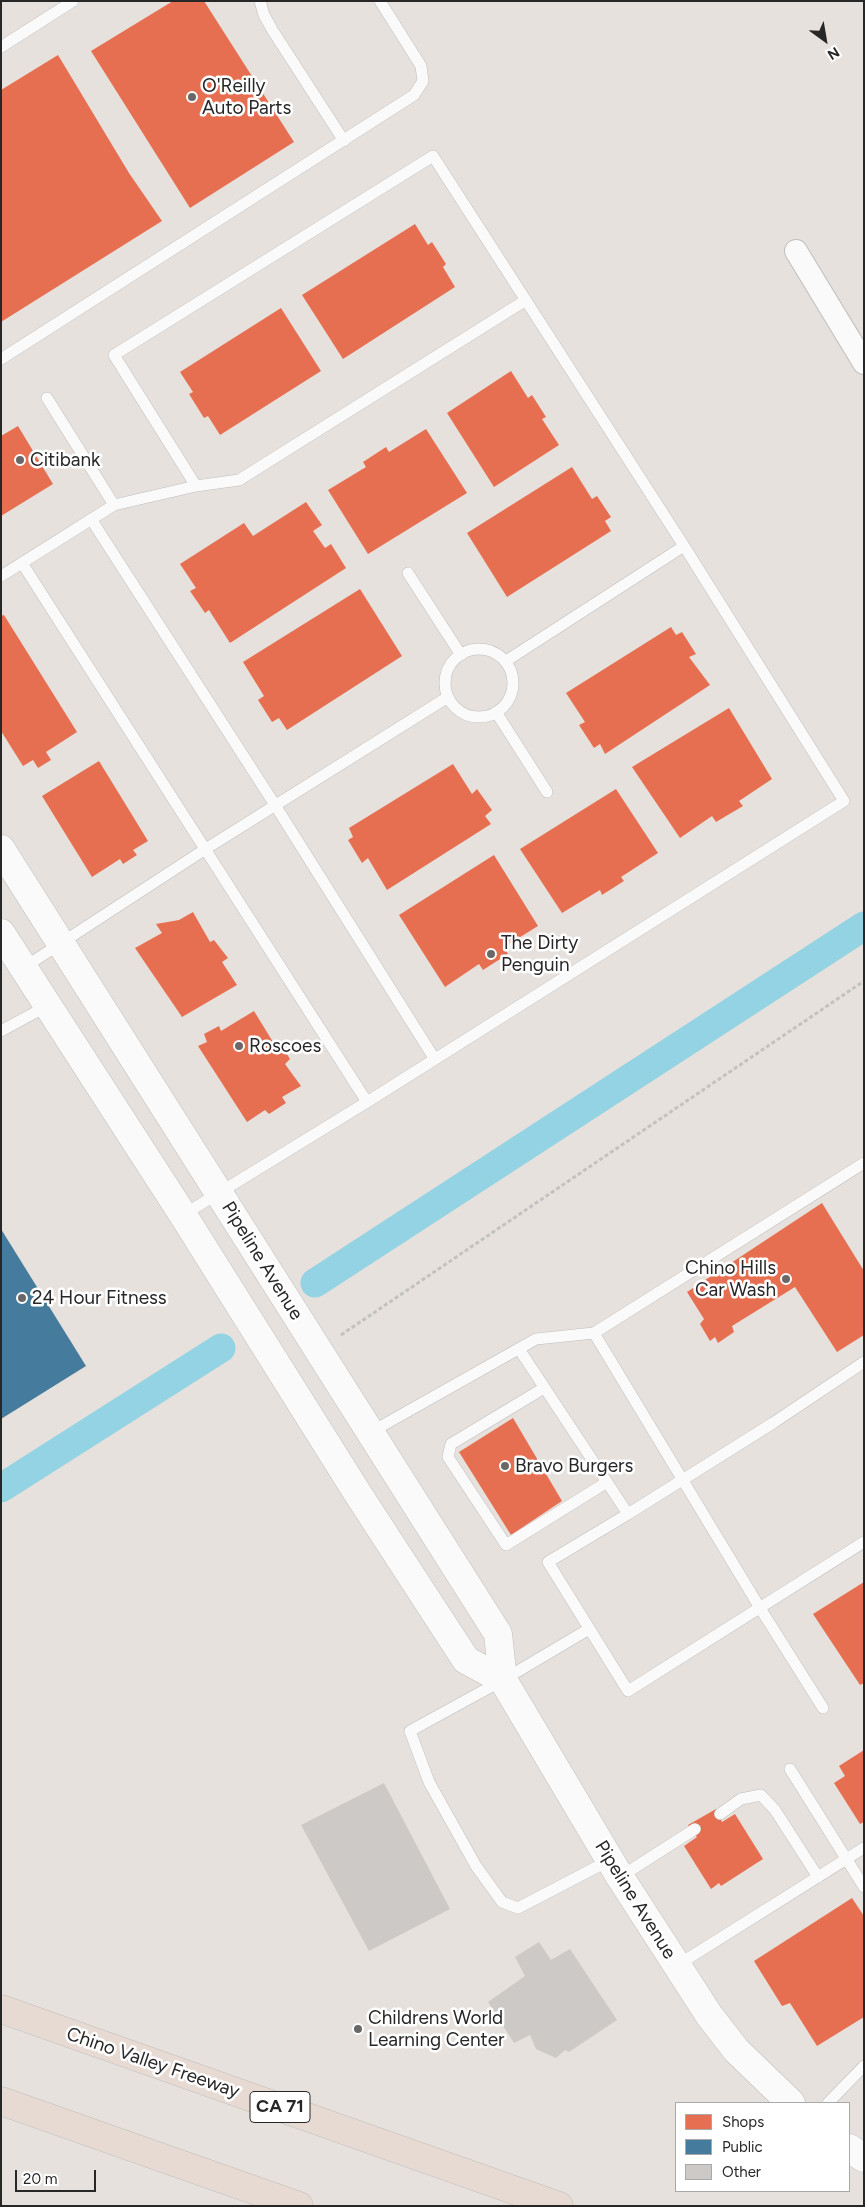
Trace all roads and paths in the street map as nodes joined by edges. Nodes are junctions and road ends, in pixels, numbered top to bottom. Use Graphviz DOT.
graph roads {
  1 [pos="73,1"];
  2 [pos="260,1"];
  3 [pos="380,1"];
  4 [pos="1,47"];
  5 [pos="344,141"];
  6 [pos="796,251"];
  7 [pos="526,300"];
  8 [pos="1,360"];
  9 [pos="864,363"];
  10 [pos="47,398"];
  11 [pos="196,486"];
  12 [pos="114,505"];
  13 [pos="90,519"];
  14 [pos="684,546"];
  15 [pos="22,563"];
  16 [pos="408,573"];
  17 [pos="1,576"];
  18 [pos="461,655"];
  19 [pos="506,661"];
  20 [pos="448,697"];
  21 [pos="496,712"];
  22 [pos="547,792"];
  23 [pos="275,806"];
  24 [pos="1,849"];
  25 [pos="204,850"];
  26 [pos="1,933"];
  27 [pos="61,945"];
  28 [pos="23,968"];
  29 [pos="864,981"];
  30 [pos="47,1006"];
  31 [pos="1,1030"];
  32 [pos="434,1058"];
  33 [pos="367,1102"];
  34 [pos="864,1163"];
  35 [pos="220,1194"];
  36 [pos="183,1215"];
  37 [pos="594,1333"];
  38 [pos="312,1341"];
  39 [pos="519,1349"];
  40 [pos="864,1362"];
  41 [pos="544,1388"];
  42 [pos="372,1432"];
  43 [pos="682,1479"];
  44 [pos="607,1482"];
  45 [pos="628,1514"];
  46 [pos="864,1542"];
  47 [pos="760,1608"];
  48 [pos="589,1629"];
  49 [pos="503,1680"];
  50 [pos="823,1708"];
  51 [pos="790,1768"];
  52 [pos="720,1814"];
  53 [pos="695,1830"];
  54 [pos="864,1848"];
  55 [pos="846,1859"];
  56 [pos="615,1869"];
  57 [pos="818,1877"];
  58 [pos="864,1887"];
  59 [pos="676,1966"];
  60 [pos="1,2009"];
  61 [pos="864,2066"];
  62 [pos="1,2101"];
  63 [pos="790,2102"];
  64 [pos="829,2102"];
  65 [pos="850,2149"];
  66 [pos="864,2158"];
  67 [pos="299,2206"];
  68 [pos="559,2206"];
  1 -- 4 [label="lane"];
  2 -- 5 [label="lane"];
  3 -- 5 [label="lane"];
  5 -- 8 [label="lane"];
  6 -- 9 [label="street"];
  7 -- 11 [label="lane"];
  7 -- 11 [label="lane"];
  7 -- 14 [label="lane"];
  10 -- 12 [label="lane"];
  11 -- 12 [label="lane"];
  12 -- 13 [label="lane"];
  13 -- 15 [label="lane"];
  13 -- 23 [label="lane"];
  14 -- 19 [label="lane"];
  14 -- 32 [label="lane"];
  15 -- 17 [label="lane"];
  15 -- 25 [label="lane"];
  16 -- 18 [label="lane"];
  18 -- 19 [label="lane"];
  18 -- 20 [label="lane"];
  19 -- 21 [label="lane"];
  20 -- 21 [label="lane"];
  20 -- 23 [label="lane"];
  21 -- 22 [label="lane"];
  23 -- 25 [label="lane"];
  23 -- 32 [label="lane"];
  24 -- 27 [label="main road, Pipeline Avenue"];
  25 -- 27 [label="lane"];
  25 -- 33 [label="lane"];
  26 -- 28 [label="main road"];
  27 -- 28 [label="lane"];
  27 -- 35 [label="main road, Pipeline Avenue"];
  28 -- 30 [label="main road"];
  29 -- 38 [label="path"];
  30 -- 31 [label="lane"];
  30 -- 36 [label="main road"];
  32 -- 33 [label="lane"];
  33 -- 35 [label="lane"];
  34 -- 37 [label="lane"];
  35 -- 36 [label="lane"];
  35 -- 38 [label="main road, Pipeline Avenue"];
  36 -- 49 [label="main road"];
  37 -- 39 [label="lane"];
  37 -- 43 [label="lane"];
  38 -- 42 [label="main road, Pipeline Avenue"];
  39 -- 41 [label="lane"];
  39 -- 42 [label="lane"];
  40 -- 43 [label="lane"];
  41 -- 44 [label="lane"];
  41 -- 44 [label="lane"];
  42 -- 49 [label="main road, Pipeline Avenue"];
  43 -- 45 [label="lane"];
  43 -- 47 [label="lane"];
  44 -- 45 [label="lane"];
  45 -- 48 [label="lane"];
  46 -- 47 [label="lane"];
  47 -- 48 [label="lane"];
  47 -- 50 [label="lane"];
  48 -- 49 [label="lane"];
  49 -- 56 [label="main road, Pipeline Avenue"];
  49 -- 56 [label="lane"];
  51 -- 55 [label="lane"];
  52 -- 57 [label="lane"];
  53 -- 56 [label="lane"];
  54 -- 55 [label="lane"];
  55 -- 57 [label="lane"];
  55 -- 58 [label="lane"];
  56 -- 59 [label="main road, Pipeline Avenue"];
  57 -- 59 [label="lane"];
  59 -- 63 [label="main road, Pipeline Avenue"];
  60 -- 68 [label="highway, Chino Valley Freeway / CA 71"];
  61 -- 64 [label="lane"];
  62 -- 67 [label="highway"];
  65 -- 66 [label="main road"];
}
